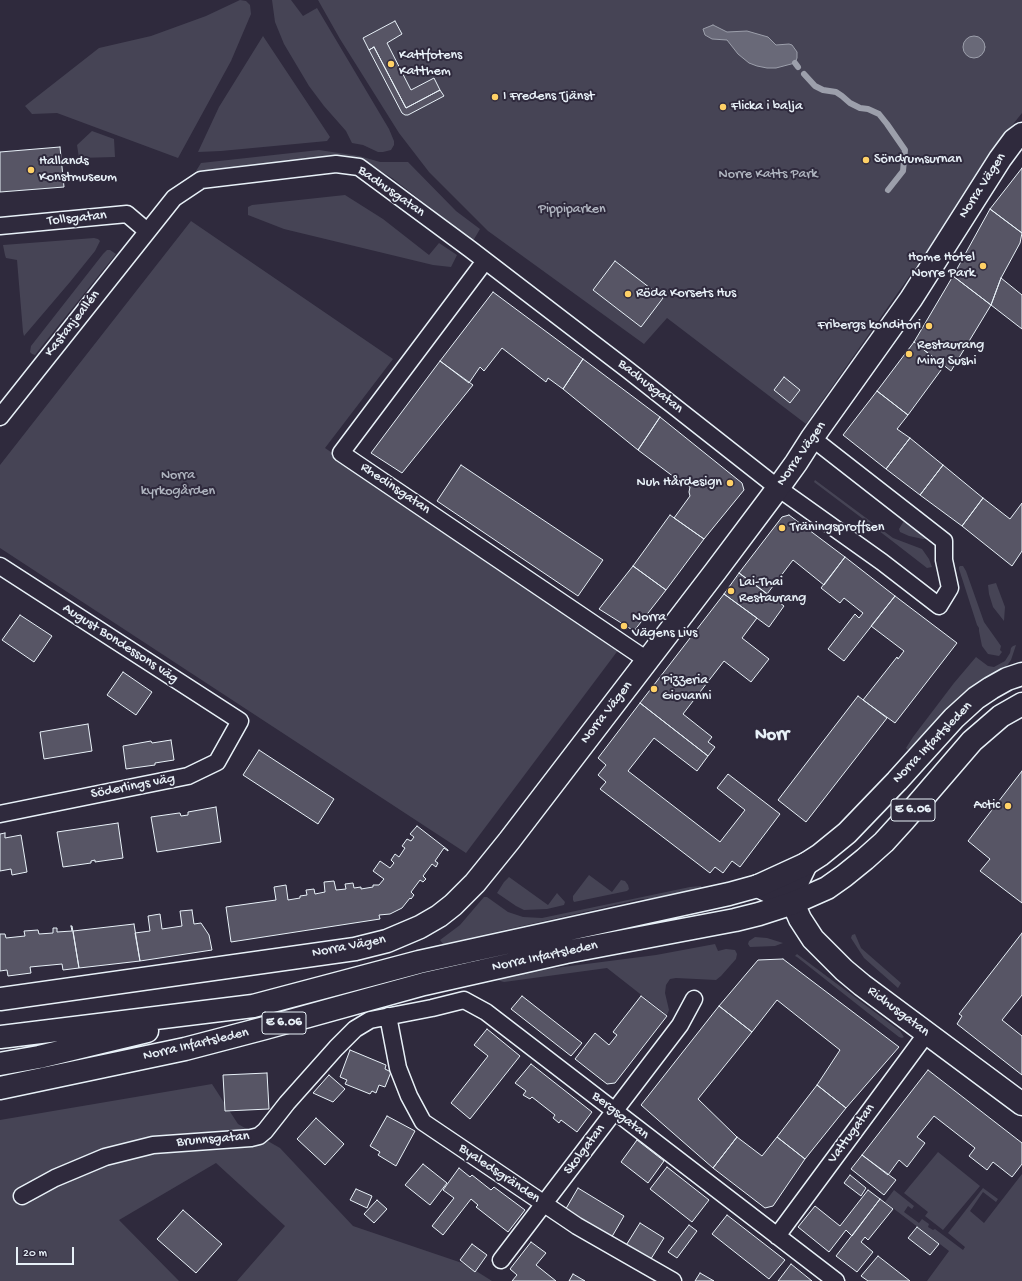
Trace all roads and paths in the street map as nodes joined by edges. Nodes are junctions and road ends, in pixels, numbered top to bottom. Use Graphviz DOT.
graph roads {
  1 [pos="1022,134"];
  2 [pos="0,226"];
  3 [pos="147,231"];
  4 [pos="486,261"];
  5 [pos="0,417"];
  6 [pos="812,438"];
  7 [pos="778,488"];
  8 [pos="0,566"];
  9 [pos="647,660"];
  10 [pos="1022,674"];
  11 [pos="1022,704"];
  12 [pos="240,721"];
  13 [pos="0,814"];
  14 [pos="806,864"];
  15 [pos="758,886"];
  16 [pos="793,902"];
  17 [pos="0,999"];
  18 [pos="694,999"];
  19 [pos="253,1006"];
  20 [pos="388,1016"];
  21 [pos="926,1033"];
  22 [pos="0,1037"];
  23 [pos="0,1064"];
  24 [pos="0,1088"];
  25 [pos="1022,1104"];
  26 [pos="614,1112"];
  27 [pos="22,1196"];
  28 [pos="544,1204"];
  29 [pos="777,1236"];
  30 [pos="501,1260"];
  31 [pos="673,1281"];
  32 [pos="836,1281"];
  1 -- 6 [label="main road, Norra Vägen"];
  2 -- 3 [label="street, Tollsgatan"];
  3 -- 4 [label="street, Badhusgatan"];
  3 -- 5 [label="street, Kastanjeallén"];
  4 -- 7 [label="street, Badhusgatan"];
  4 -- 9 [label="street, Rhedinsgatan"];
  6 -- 7 [label="main road, Norra Vägen"];
  6 -- 7 [label="street, Badhusgatan"];
  7 -- 9 [label="main road, Norra Vägen"];
  8 -- 12 [label="street, August Bondessons väg"];
  9 -- 17 [label="main road, Norra Vägen"];
  10 -- 14 [label="main road, Norra Infartsleden / E 6.06"];
  11 -- 16 [label="main road, Norra Infartsleden / E 6.06"];
  12 -- 13 [label="street, Söderlings väg"];
  14 -- 15 [label="main road, Norra Infartsleden / E 6.06"];
  14 -- 16 [label="main road"];
  15 -- 16 [label="main road"];
  15 -- 19 [label="main road, Norra Infartsleden / E 6.06"];
  16 -- 21 [label="main road, Ridhusgatan"];
  16 -- 24 [label="main road, Norra Infartsleden / E 6.06"];
  18 -- 26 [label="street, Skolgatan"];
  19 -- 22 [label="main road, Norra Infartsleden / E 6.06"];
  19 -- 23 [label="main road"];
  20 -- 26 [label="street, Bergsgatan"];
  20 -- 27 [label="street, Brunnsgatan"];
  20 -- 28 [label="street, Byaledsgränden"];
  21 -- 25 [label="main road, Ridhusgatan"];
  21 -- 29 [label="street, Vattugatan"];
  26 -- 28 [label="street, Skolgatan"];
  26 -- 29 [label="street, Bergsgatan"];
  28 -- 30 [label="street, Skolgatan"];
  28 -- 31 [label="street, Byaledsgränden"];
  29 -- 32 [label="street, Bergsgatan"];
}
